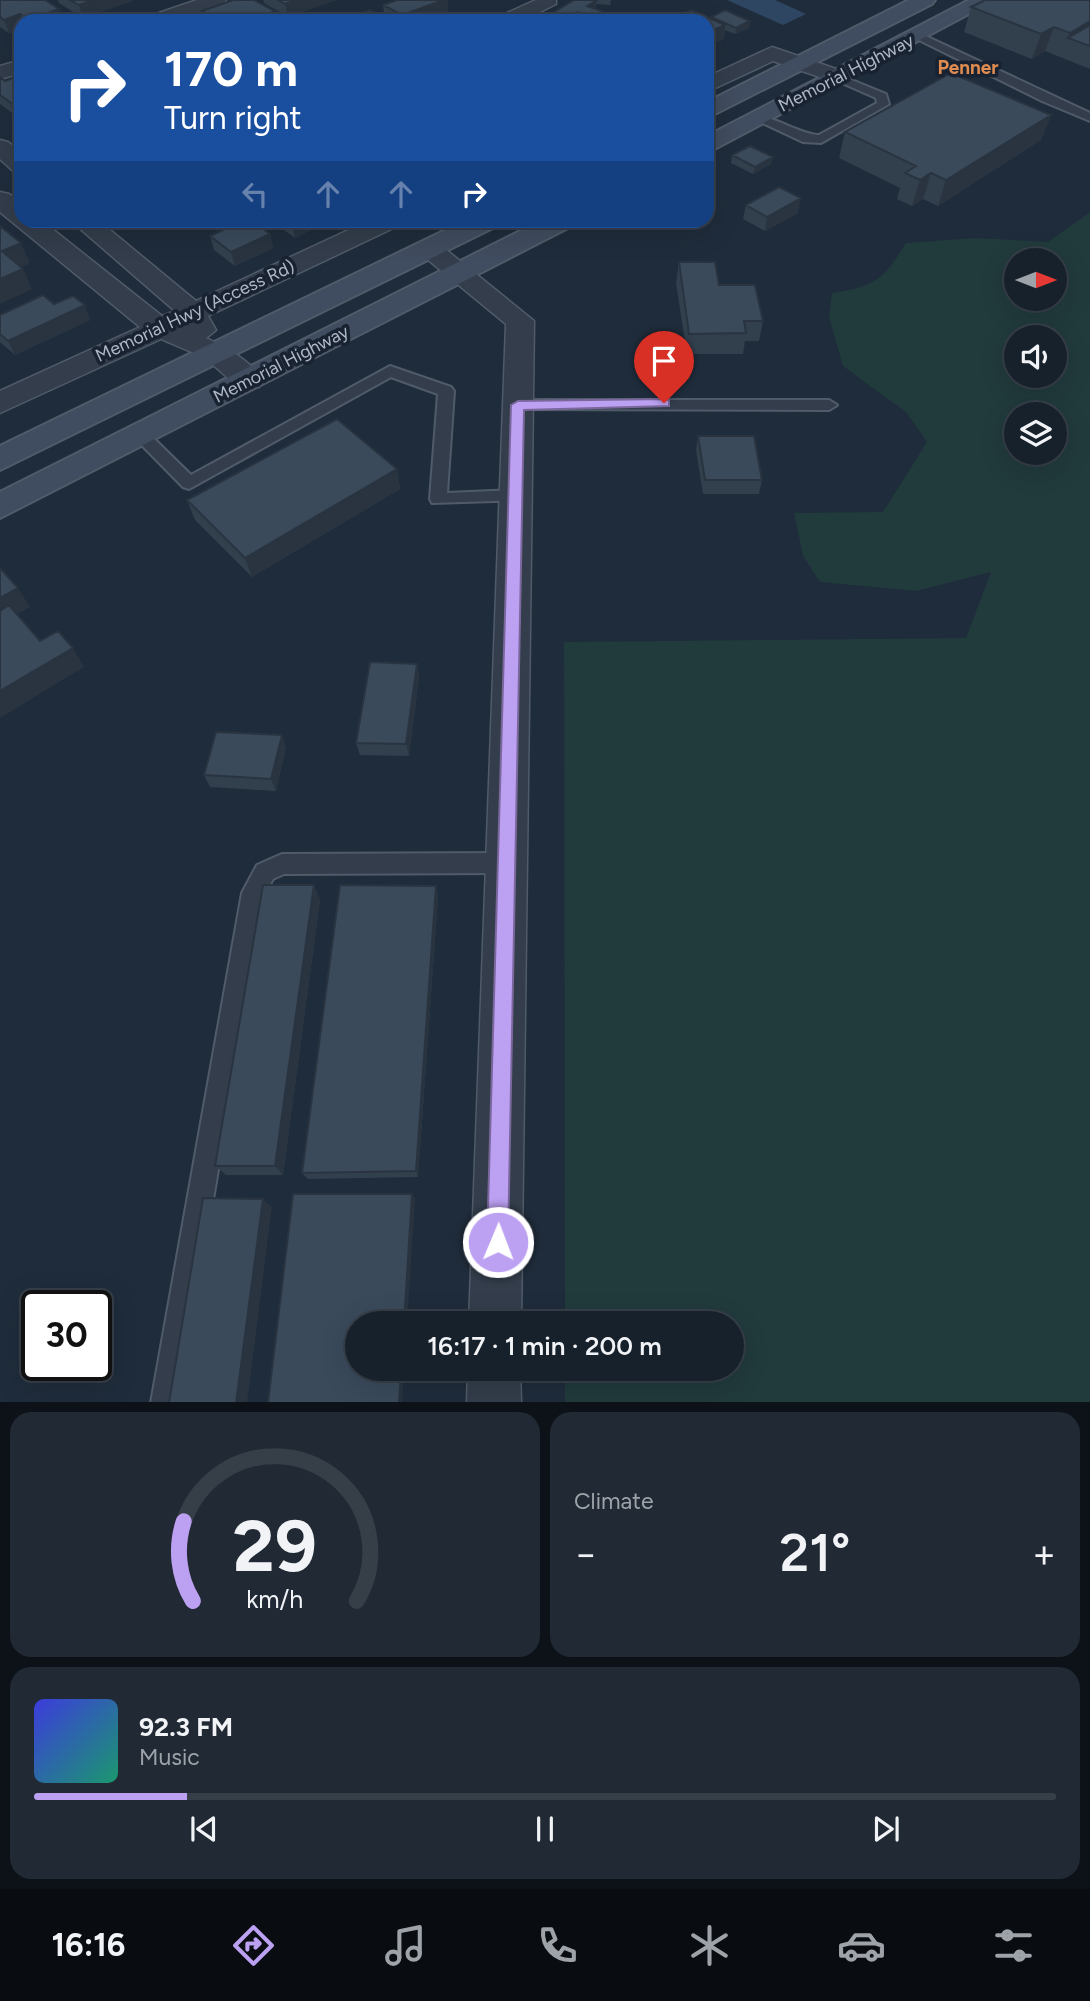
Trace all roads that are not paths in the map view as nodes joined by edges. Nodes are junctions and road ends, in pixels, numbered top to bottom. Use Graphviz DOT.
graph roads {
  1 [pos="216,0"];
  2 [pos="546,0"];
  3 [pos="926,0"];
  4 [pos="985,0"];
  5 [pos="175,14"];
  6 [pos="522,14"];
  7 [pos="917,35"];
  8 [pos="802,62"];
  9 [pos="836,77"];
  10 [pos="714,82"];
  11 [pos="714,107"];
  12 [pos="1090,117"];
  13 [pos="758,118"];
  14 [pos="714,142"];
  15 [pos="0,147"];
  16 [pos="14,160"];
  17 [pos="0,199"];
  18 [pos="14,212"];
  19 [pos="33,228"];
  20 [pos="92,228"];
  21 [pos="374,228"];
  22 [pos="472,228"];
  23 [pos="547,228"];
  24 [pos="430,249"];
  25 [pos="462,272"];
  26 [pos="192,311"];
  27 [pos="158,327"];
  28 [pos="214,352"];
  29 [pos="249,380"];
  30 [pos="0,403"];
  31 [pos="518,405"];
  32 [pos="829,405"];
  33 [pos="139,434"];
  34 [pos="0,459"];
  35 [pos="516,496"];
  36 [pos="0,506"];
  37 [pos="507,863"];
  38 [pos="495,1311"];
  39 [pos="494,1381"];
  40 [pos="165,1402"];
  41 [pos="494,1402"];
  1 -- 5 [label="street"];
  2 -- 6 [label="street"];
  3 -- 8 [label="main road, Memorial Highway"];
  4 -- 7 [label="main road, Memorial Highway"];
  7 -- 9 [label="main road, Memorial Highway"];
  7 -- 12 [label="lane"];
  8 -- 9 [label="street"];
  8 -- 10 [label="street"];
  8 -- 11 [label="main road, Memorial Highway"];
  9 -- 13 [label="main road, Memorial Highway"];
  9 -- 13 [label="lane"];
  13 -- 14 [label="main road, Memorial Highway"];
  15 -- 16 [label="street"];
  17 -- 18 [label="street"];
  19 -- 27 [label="street"];
  20 -- 26 [label="street"];
  21 -- 26 [label="street, Memorial Hwy (Access Rd)"];
  22 -- 24 [label="main road, Memorial Highway"];
  23 -- 25 [label="main road, Memorial Highway"];
  24 -- 25 [label="street"];
  24 -- 28 [label="main road, Memorial Highway"];
  25 -- 29 [label="main road, Memorial Highway"];
  25 -- 31 [label="street"];
  26 -- 27 [label="street, Memorial Hwy (Access Rd)"];
  26 -- 28 [label="street"];
  27 -- 28 [label="street"];
  27 -- 30 [label="street, Memorial Hwy (Access Rd)"];
  28 -- 29 [label="street"];
  28 -- 34 [label="main road, Memorial Highway"];
  29 -- 33 [label="main road, Memorial Highway"];
  31 -- 32 [label="lane"];
  31 -- 35 [label="street"];
  33 -- 35 [label="lane"];
  33 -- 36 [label="main road, Memorial Highway"];
  35 -- 37 [label="street"];
  37 -- 38 [label="street"];
  37 -- 40 [label="lane"];
  39 -- 41 [label="street"];
}
